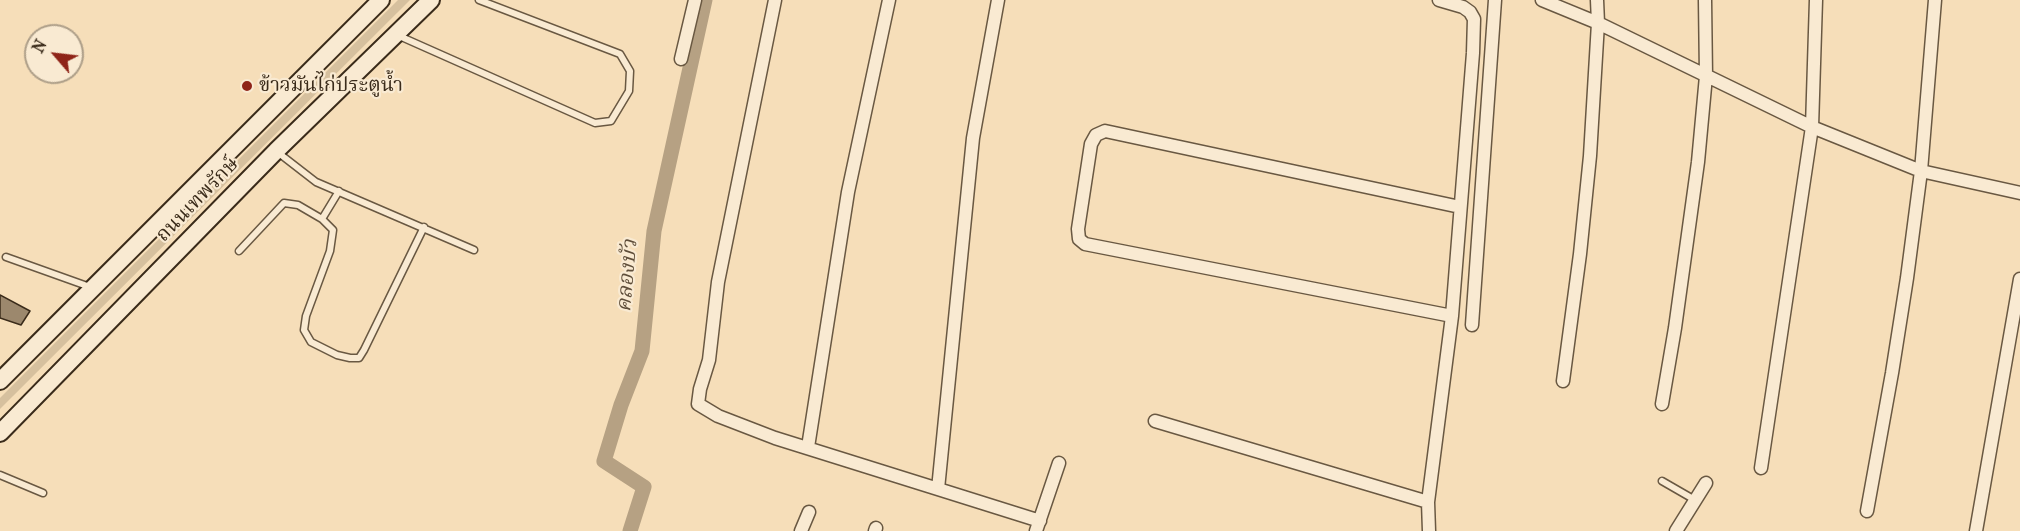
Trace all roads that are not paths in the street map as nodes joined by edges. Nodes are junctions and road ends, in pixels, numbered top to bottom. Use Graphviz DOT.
graph roads {
  1 [pos="381,0"];
  2 [pos="431,0"];
  3 [pos="478,0"];
  4 [pos="695,0"];
  5 [pos="775,0"];
  6 [pos="889,0"];
  7 [pos="998,0"];
  8 [pos="1439,0"];
  9 [pos="1495,0"];
  10 [pos="1542,0"];
  11 [pos="1597,0"];
  12 [pos="1705,0"];
  13 [pos="1816,0"];
  14 [pos="1935,0"];
  15 [pos="1598,23"];
  16 [pos="397,34"];
  17 [pos="681,59"];
  18 [pos="1706,76"];
  19 [pos="1812,127"];
  20 [pos="276,151"];
  21 [pos="1921,171"];
  22 [pos="339,191"];
  23 [pos="2020,193"];
  24 [pos="1460,207"];
  25 [pos="322,219"];
  26 [pos="424,227"];
  27 [pos="474,250"];
  28 [pos="239,251"];
  29 [pos="6,257"];
  30 [pos="2020,279"];
  31 [pos="93,288"];
  32 [pos="1452,316"];
  33 [pos="1472,325"];
  34 [pos="6,366"];
  35 [pos="0,381"];
  36 [pos="1563,381"];
  37 [pos="1662,404"];
  38 [pos="1155,421"];
  39 [pos="0,434"];
  40 [pos="808,447"];
  41 [pos="1059,463"];
  42 [pos="1761,468"];
  43 [pos="0,475"];
  44 [pos="1662,481"];
  45 [pos="1706,483"];
  46 [pos="938,489"];
  47 [pos="43,494"];
  48 [pos="1695,500"];
  49 [pos="1428,502"];
  50 [pos="1866,511"];
  51 [pos="809,512"];
  52 [pos="1038,526"];
  53 [pos="801,531"];
  54 [pos="1429,531"];
  55 [pos="1676,531"];
  56 [pos="1976,531"];
  1 -- 31 [label="main road, ถนนเทพรักษ์"];
  2 -- 16 [label="main road, ถนนเทพรักษ์"];
  3 -- 16 [label="lane"];
  4 -- 17 [label="street"];
  5 -- 40 [label="street"];
  6 -- 40 [label="street"];
  7 -- 46 [label="street"];
  8 -- 24 [label="street"];
  9 -- 33 [label="street"];
  10 -- 15 [label="street"];
  11 -- 15 [label="street"];
  12 -- 18 [label="street"];
  13 -- 19 [label="street"];
  14 -- 21 [label="street"];
  15 -- 18 [label="street"];
  15 -- 36 [label="street"];
  16 -- 20 [label="main road, ถนนเทพรักษ์"];
  18 -- 19 [label="street"];
  18 -- 37 [label="street"];
  19 -- 21 [label="street"];
  19 -- 42 [label="street"];
  20 -- 22 [label="lane"];
  20 -- 39 [label="main road, ถนนเทพรักษ์"];
  21 -- 23 [label="street"];
  21 -- 50 [label="street"];
  22 -- 25 [label="lane"];
  22 -- 26 [label="lane"];
  24 -- 32 [label="street"];
  24 -- 32 [label="street"];
  25 -- 26 [label="lane"];
  25 -- 28 [label="lane"];
  26 -- 27 [label="lane"];
  29 -- 31 [label="lane"];
  30 -- 56 [label="street"];
  31 -- 34 [label="main road, ถนนเทพรักษ์"];
  32 -- 49 [label="street"];
  34 -- 35 [label="main road, ถนนเทพรักษ์"];
  38 -- 49 [label="street"];
  40 -- 46 [label="street"];
  41 -- 52 [label="street"];
  43 -- 47 [label="lane"];
  44 -- 48 [label="lane"];
  45 -- 48 [label="street"];
  46 -- 52 [label="street"];
  48 -- 55 [label="street"];
  49 -- 54 [label="street"];
  51 -- 53 [label="street"];
}
